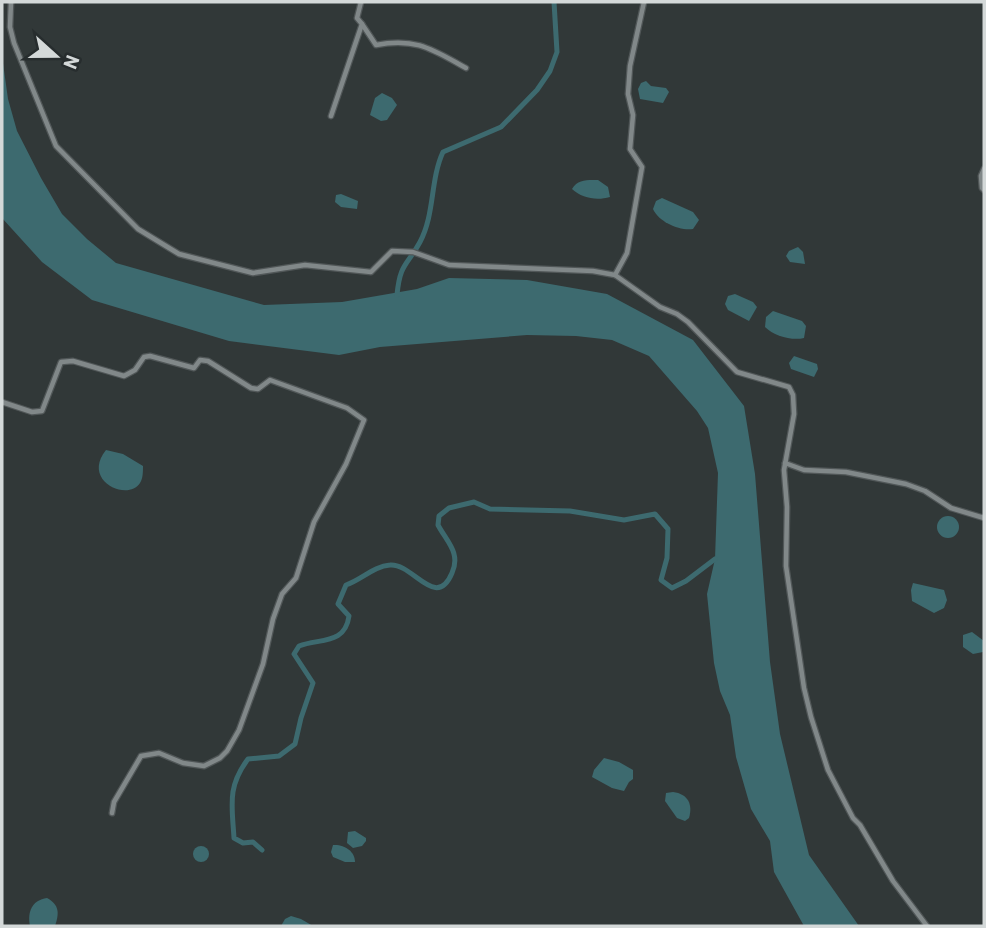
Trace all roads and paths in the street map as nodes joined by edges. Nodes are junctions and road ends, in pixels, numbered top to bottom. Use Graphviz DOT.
graph roads {
  1 [pos="11,2"];
  2 [pos="360,2"];
  3 [pos="644,2"];
  4 [pos="362,24"];
  5 [pos="466,68"];
  6 [pos="331,116"];
  7 [pos="984,169"];
  8 [pos="984,190"];
  9 [pos="615,275"];
  10 [pos="2,402"];
  11 [pos="785,463"];
  12 [pos="984,517"];
  13 [pos="111,813"];
  14 [pos="927,926"];
  1 -- 9 [label="street"];
  2 -- 4 [label="street"];
  3 -- 9 [label="street"];
  4 -- 5 [label="street"];
  4 -- 6 [label="street"];
  7 -- 8 [label="street"];
  9 -- 11 [label="street"];
  10 -- 13 [label="street"];
  11 -- 12 [label="street"];
  11 -- 14 [label="street"];
}
